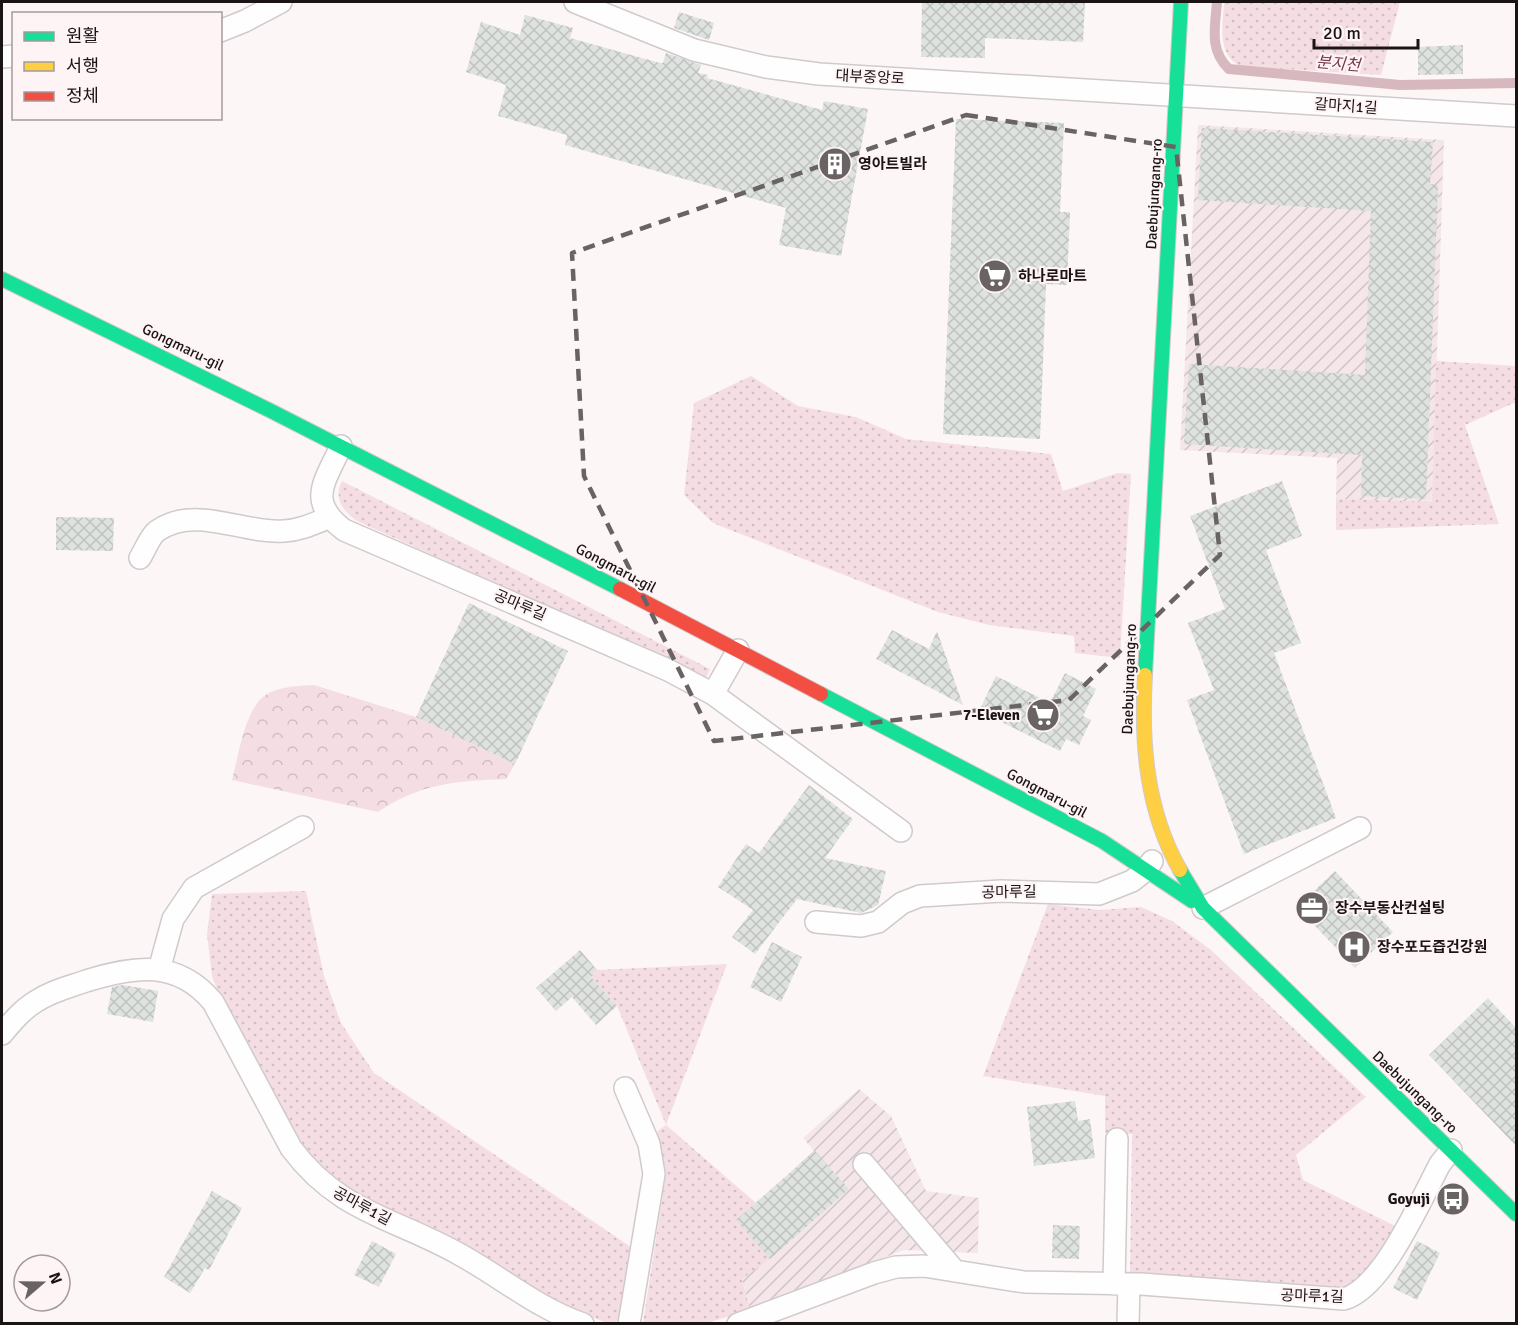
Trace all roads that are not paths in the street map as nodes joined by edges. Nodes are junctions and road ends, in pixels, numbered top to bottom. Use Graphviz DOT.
graph roads {
  1 [pos="280,2"];
  2 [pos="575,2"];
  3 [pos="1181,2"];
  4 [pos="222,30"];
  5 [pos="1176,95"];
  6 [pos="1516,116"];
  7 [pos="2,279"];
  8 [pos="341,446"];
  9 [pos="328,518"];
  10 [pos="140,558"];
  11 [pos="738,650"];
  12 [pos="713,694"];
  13 [pos="1149,821"];
  14 [pos="303,827"];
  15 [pos="1360,828"];
  16 [pos="901,831"];
  17 [pos="1127,839"];
  18 [pos="1102,841"];
  19 [pos="1146,870"];
  20 [pos="1203,908"];
  21 [pos="816,922"];
  22 [pos="159,970"];
  23 [pos="2,1034"];
  24 [pos="625,1089"];
  25 [pos="1117,1139"];
  26 [pos="1451,1150"];
  27 [pos="864,1164"];
  28 [pos="1512,1206"];
  29 [pos="954,1270"];
  30 [pos="1121,1284"];
  31 [pos="583,1323"];
  32 [pos="628,1323"];
  33 [pos="738,1323"];
  34 [pos="1128,1323"];
  1 -- 4 [label="lane"];
  2 -- 5 [label="lane, 대부중앙로"];
  3 -- 5 [label="street, Daebujungang-ro"];
  5 -- 6 [label="lane, 갈마지1길"];
  5 -- 13 [label="street, Daebujungang-ro"];
  7 -- 8 [label="street, Gongmaru-gil"];
  8 -- 9 [label="lane"];
  8 -- 11 [label="street, Gongmaru-gil"];
  9 -- 10 [label="lane"];
  9 -- 12 [label="lane, 공마루길"];
  11 -- 12 [label="lane"];
  11 -- 18 [label="street, Gongmaru-gil"];
  12 -- 16 [label="lane, 공마루길"];
  13 -- 19 [label="lane"];
  13 -- 20 [label="street, Daebujungang-ro"];
  14 -- 22 [label="lane"];
  15 -- 20 [label="lane"];
  17 -- 18 [label="street"];
  18 -- 19 [label="street, Gongmaru-gil"];
  19 -- 20 [label="street, Gongmaru-gil"];
  19 -- 21 [label="lane, 공마루길"];
  20 -- 26 [label="street, Daebujungang-ro"];
  22 -- 23 [label="lane, 공마루1길"];
  22 -- 31 [label="lane, 공마루1길"];
  24 -- 32 [label="lane"];
  25 -- 30 [label="lane"];
  26 -- 28 [label="street, Daebujungang-ro"];
  26 -- 30 [label="lane, 공마루1길"];
  27 -- 29 [label="lane"];
  29 -- 30 [label="lane, 공마루1길"];
  29 -- 33 [label="lane, 공마루1길"];
  30 -- 34 [label="lane"];
}
